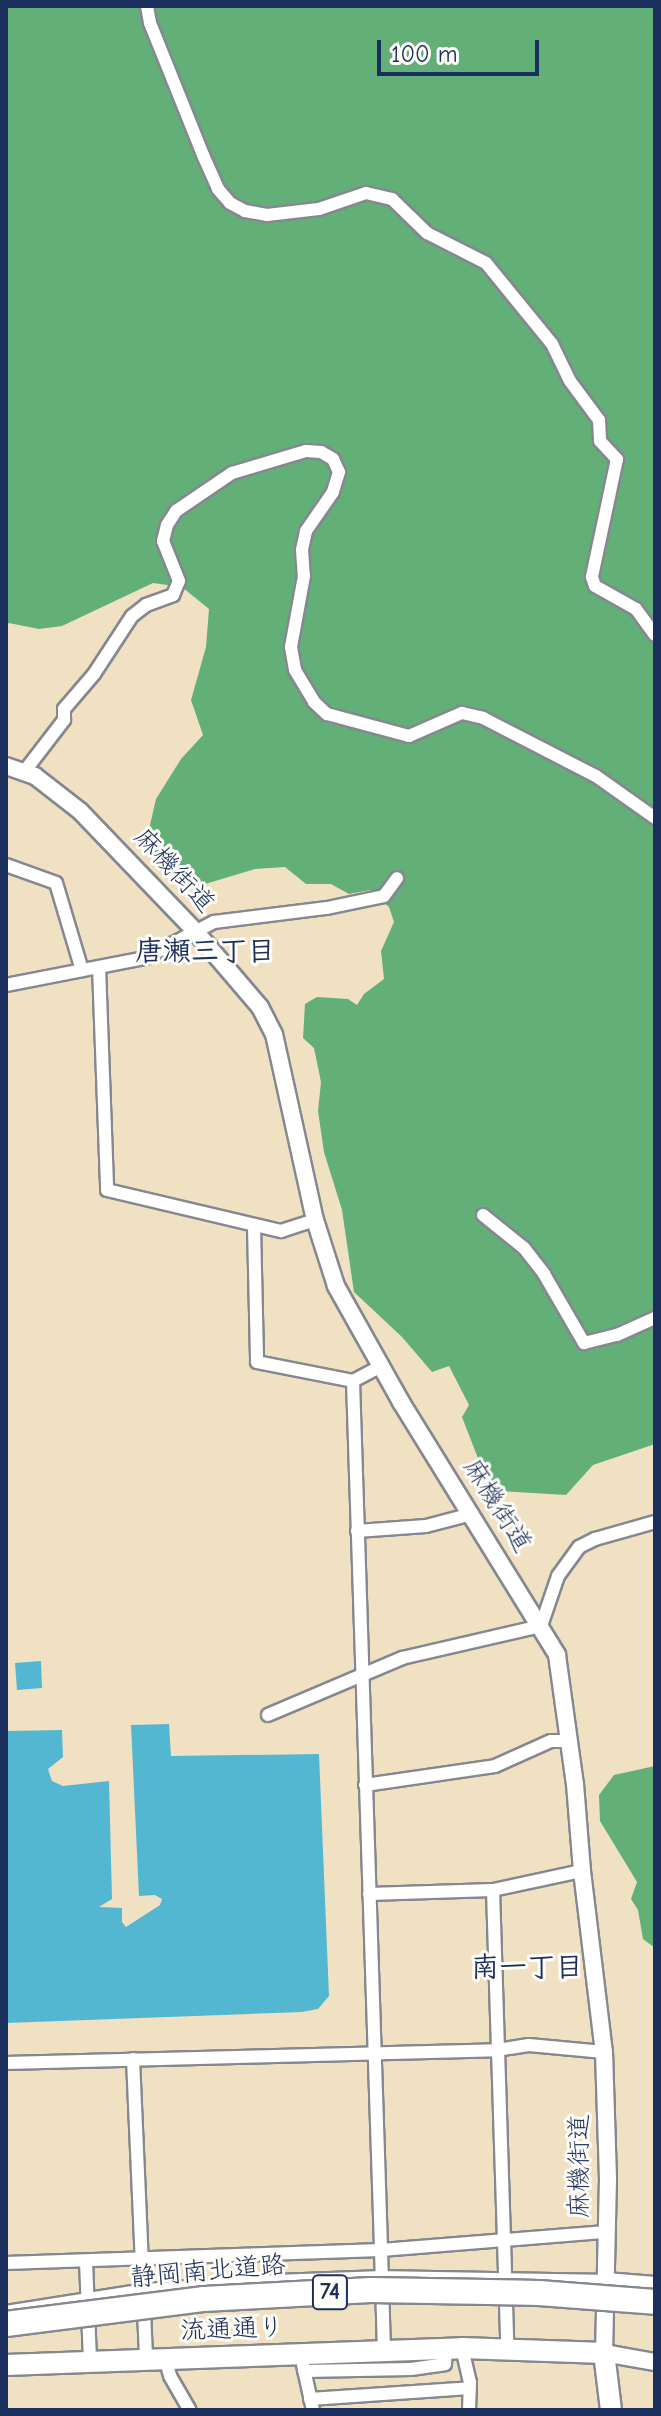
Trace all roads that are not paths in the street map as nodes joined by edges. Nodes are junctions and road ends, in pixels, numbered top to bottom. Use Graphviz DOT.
graph roads {
  1 [pos="147,6"];
  2 [pos="655,635"];
  3 [pos="6,766"];
  4 [pos="24,772"];
  5 [pos="655,818"];
  6 [pos="6,865"];
  7 [pos="397,878"];
  8 [pos="195,931"];
  9 [pos="99,967"];
  10 [pos="82,970"];
  11 [pos="6,985"];
  12 [pos="483,1215"];
  13 [pos="315,1220"];
  14 [pos="254,1226"];
  15 [pos="655,1318"];
  16 [pos="381,1366"];
  17 [pos="353,1381"];
  18 [pos="472,1514"];
  19 [pos="655,1522"];
  20 [pos="357,1531"];
  21 [pos="541,1626"];
  22 [pos="365,1675"];
  23 [pos="268,1715"];
  24 [pos="569,1741"];
  25 [pos="365,1785"];
  26 [pos="582,1871"];
  27 [pos="493,1890"];
  28 [pos="369,1894"];
  29 [pos="497,2050"];
  30 [pos="604,2052"];
  31 [pos="374,2054"];
  32 [pos="133,2059"];
  33 [pos="6,2063"];
  34 [pos="606,2232"];
  35 [pos="503,2240"];
  36 [pos="381,2250"];
  37 [pos="144,2259"];
  38 [pos="86,2261"];
  39 [pos="6,2263"];
  40 [pos="382,2277"];
  41 [pos="505,2278"];
  42 [pos="606,2281"];
  43 [pos="655,2285"];
  44 [pos="145,2290"];
  45 [pos="88,2298"];
  46 [pos="655,2299"];
  47 [pos="6,2312"];
  48 [pos="6,2321"];
  49 [pos="454,2348"];
  50 [pos="507,2348"];
  51 [pos="384,2350"];
  52 [pos="604,2353"];
  53 [pos="155,2359"];
  54 [pos="90,2361"];
  55 [pos="302,2362"];
  56 [pos="655,2362"];
  57 [pos="6,2365"];
  58 [pos="470,2388"];
  59 [pos="311,2404"];
  60 [pos="190,2410"];
  61 [pos="469,2410"];
  62 [pos="611,2410"];
  1 -- 2 [label="street"];
  3 -- 4 [label="street, 麻機街道"];
  4 -- 5 [label="street"];
  4 -- 8 [label="street, 麻機街道"];
  6 -- 10 [label="street"];
  7 -- 8 [label="street"];
  8 -- 9 [label="street"];
  8 -- 13 [label="street, 麻機街道"];
  9 -- 10 [label="street"];
  9 -- 14 [label="street"];
  10 -- 11 [label="street"];
  12 -- 15 [label="street"];
  13 -- 14 [label="street"];
  13 -- 16 [label="street, 麻機街道"];
  14 -- 17 [label="street"];
  16 -- 17 [label="street"];
  16 -- 18 [label="street, 麻機街道"];
  17 -- 20 [label="street"];
  18 -- 20 [label="street"];
  18 -- 21 [label="street, 麻機街道"];
  19 -- 21 [label="street"];
  20 -- 22 [label="street"];
  21 -- 22 [label="street"];
  21 -- 24 [label="street, 麻機街道"];
  22 -- 23 [label="street"];
  22 -- 25 [label="street"];
  24 -- 25 [label="street"];
  24 -- 26 [label="street, 麻機街道"];
  25 -- 28 [label="street"];
  26 -- 27 [label="street"];
  26 -- 30 [label="street, 麻機街道"];
  27 -- 28 [label="street"];
  27 -- 29 [label="street"];
  28 -- 31 [label="street"];
  29 -- 30 [label="street"];
  29 -- 31 [label="street"];
  29 -- 35 [label="street"];
  30 -- 34 [label="street, 麻機街道"];
  31 -- 32 [label="street"];
  31 -- 36 [label="street"];
  32 -- 33 [label="street"];
  32 -- 37 [label="street"];
  34 -- 35 [label="street"];
  34 -- 42 [label="street, 麻機街道"];
  35 -- 36 [label="street"];
  35 -- 41 [label="street"];
  36 -- 37 [label="street"];
  36 -- 40 [label="street"];
  37 -- 38 [label="street"];
  37 -- 44 [label="street"];
  38 -- 39 [label="street"];
  38 -- 45 [label="street"];
  40 -- 41 [label="street"];
  40 -- 44 [label="street"];
  40 -- 51 [label="street"];
  41 -- 42 [label="street"];
  41 -- 50 [label="street"];
  42 -- 43 [label="street"];
  42 -- 52 [label="street, 麻機街道"];
  44 -- 45 [label="street"];
  44 -- 53 [label="street"];
  45 -- 47 [label="street"];
  45 -- 54 [label="street"];
  46 -- 48 [label="highway, 静岡南北道路 / 74, bridge"];
  49 -- 50 [label="main road, 流通通り"];
  49 -- 51 [label="main road, 流通通り"];
  49 -- 55 [label="street"];
  49 -- 58 [label="street"];
  50 -- 52 [label="main road, 流通通り"];
  51 -- 55 [label="main road, 流通通り"];
  52 -- 56 [label="street"];
  52 -- 62 [label="main road, 麻機街道"];
  53 -- 54 [label="main road, 流通通り"];
  53 -- 55 [label="main road, 流通通り"];
  53 -- 60 [label="street"];
  54 -- 57 [label="main road, 流通通り"];
  55 -- 59 [label="street"];
  58 -- 59 [label="street"];
  58 -- 61 [label="street"];
}
